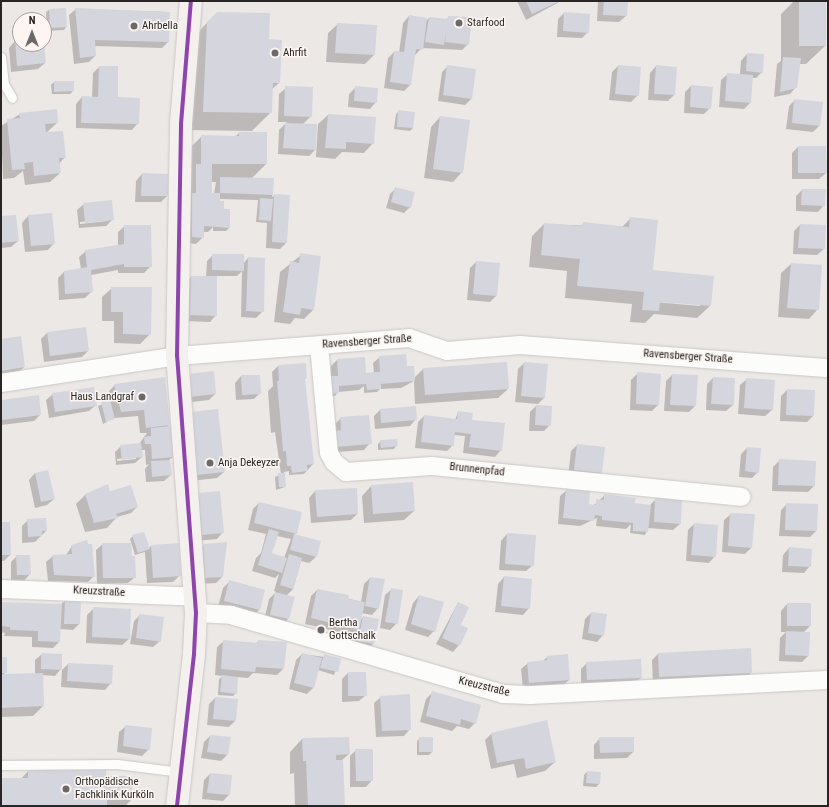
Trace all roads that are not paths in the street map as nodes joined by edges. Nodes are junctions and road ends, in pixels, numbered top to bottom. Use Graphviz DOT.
graph roads {
  1 [pos="191,1"];
  2 [pos="1,57"];
  3 [pos="12,98"];
  4 [pos="320,346"];
  5 [pos="177,356"];
  6 [pos="828,368"];
  7 [pos="1,383"];
  8 [pos="741,497"];
  9 [pos="1,589"];
  10 [pos="196,605"];
  11 [pos="828,680"];
  12 [pos="1,765"];
  13 [pos="180,772"];
  14 [pos="176,806"];
  1 -- 5 [label="street"];
  2 -- 3 [label="lane"];
  4 -- 5 [label="street, Ravensberger Straße"];
  4 -- 6 [label="street, Ravensberger Straße"];
  4 -- 8 [label="street, Brunnenpfad"];
  5 -- 7 [label="street, Ravensberger Straße"];
  5 -- 10 [label="street"];
  9 -- 10 [label="street, Kreuzstraße"];
  10 -- 11 [label="street, Kreuzstraße"];
  10 -- 13 [label="street"];
  12 -- 13 [label="lane"];
  13 -- 14 [label="street"];
}
